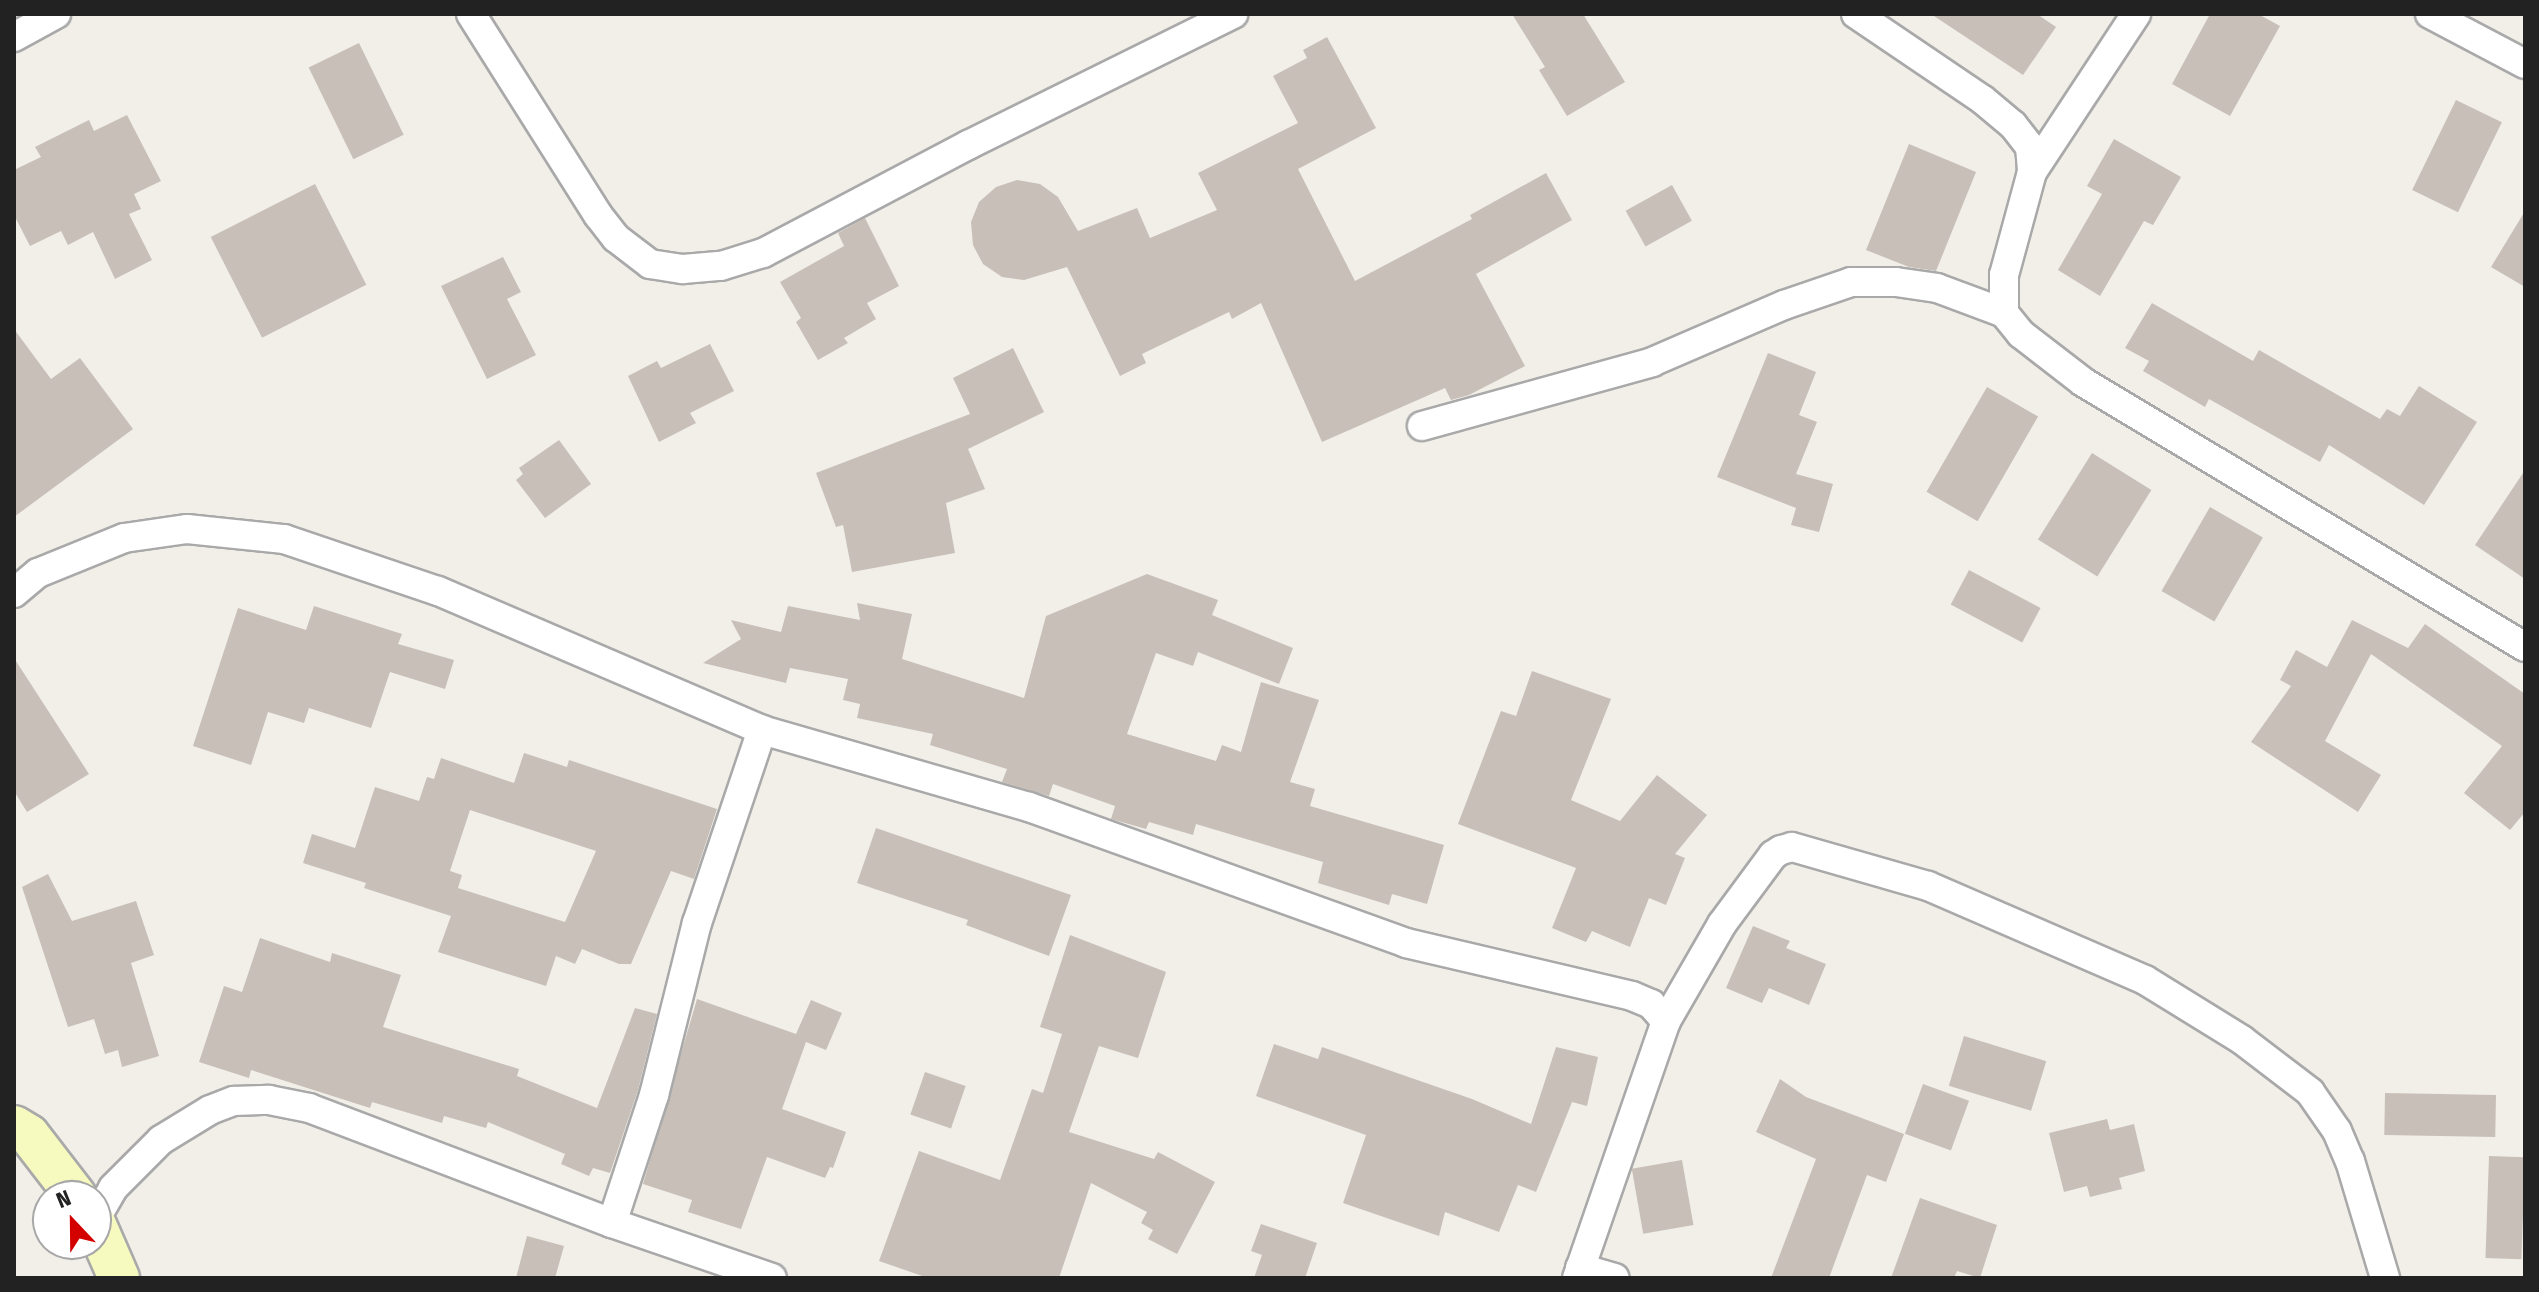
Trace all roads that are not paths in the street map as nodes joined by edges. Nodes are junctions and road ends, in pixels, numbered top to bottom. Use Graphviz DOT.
graph roads {
  1 [pos="56,14"];
  2 [pos="471,14"];
  3 [pos="1233,14"];
  4 [pos="1856,14"];
  5 [pos="2136,14"];
  6 [pos="2430,14"];
  7 [pos="14,37"];
  8 [pos="2525,64"];
  9 [pos="2032,172"];
  10 [pos="2004,313"];
  11 [pos="1422,426"];
  12 [pos="14,593"];
  13 [pos="2525,647"];
  14 [pos="762,730"];
  15 [pos="1666,1021"];
  16 [pos="14,1126"];
  17 [pos="64,1180"];
  18 [pos="112,1190"];
  19 [pos="612,1223"];
  20 [pos="1579,1273"];
  21 [pos="772,1278"];
  22 [pos="1615,1278"];
  23 [pos="2385,1278"];
  1 -- 7 [label="street"];
  2 -- 3 [label="street"];
  4 -- 9 [label="street"];
  5 -- 9 [label="street"];
  6 -- 8 [label="street"];
  9 -- 10 [label="street"];
  10 -- 11 [label="street"];
  10 -- 13 [label="street"];
  12 -- 14 [label="street"];
  14 -- 15 [label="street"];
  14 -- 19 [label="street"];
  15 -- 20 [label="street"];
  15 -- 23 [label="street"];
  16 -- 17 [label="street"];
  18 -- 19 [label="street"];
  19 -- 21 [label="street"];
  20 -- 22 [label="street"];
}
